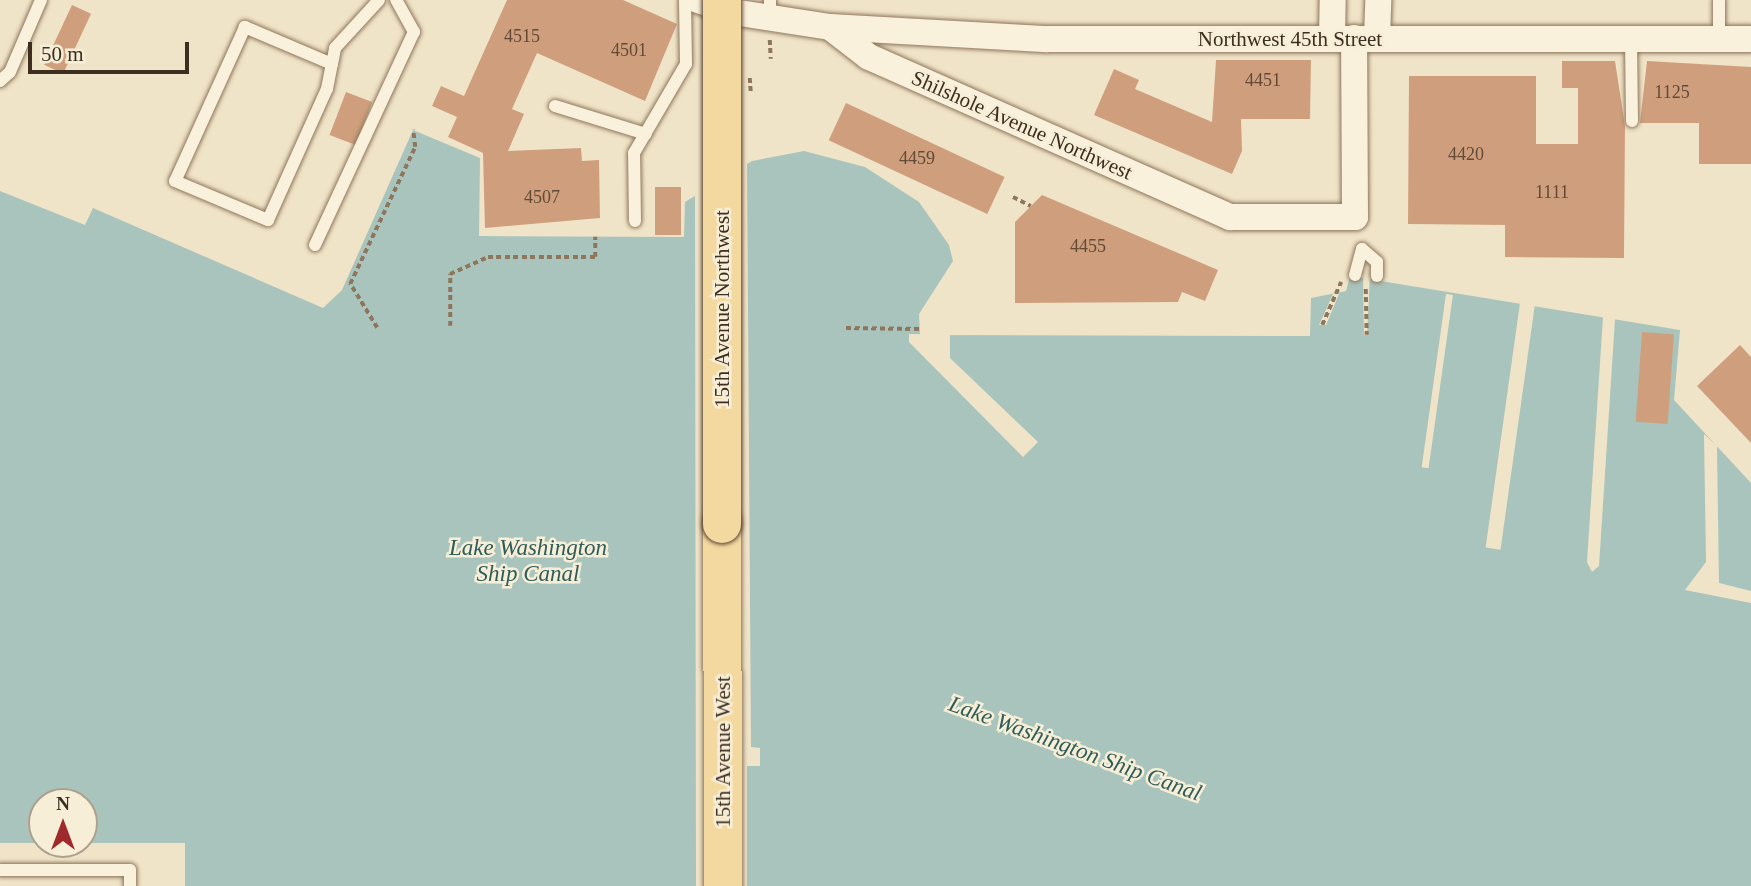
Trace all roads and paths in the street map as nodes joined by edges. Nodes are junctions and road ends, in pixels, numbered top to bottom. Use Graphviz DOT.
graph roads {
  1 [pos="41,0"];
  2 [pos="379,0"];
  3 [pos="396,0"];
  4 [pos="685,0"];
  5 [pos="698,0"];
  6 [pos="1333,0"];
  7 [pos="1378,0"];
  8 [pos="1719,0"];
  9 [pos="722,8"];
  10 [pos="770,9"];
  11 [pos="830,27"];
  12 [pos="1354,38"];
  13 [pos="1631,38"];
  14 [pos="1719,38"];
  15 [pos="1751,39"];
  16 [pos="332,64"];
  17 [pos="0,81"];
  18 [pos="555,106"];
  19 [pos="1632,121"];
  20 [pos="412,130"];
  21 [pos="646,134"];
  22 [pos="1013,197"];
  23 [pos="1031,206"];
  24 [pos="635,221"];
  25 [pos="595,237"];
  26 [pos="315,246"];
  27 [pos="1322,325"];
  28 [pos="450,326"];
  29 [pos="377,328"];
  30 [pos="846,328"];
  31 [pos="919,328"];
  32 [pos="1367,335"];
  33 [pos="723,618"];
  34 [pos="0,870"];
  35 [pos="130,886"];
  36 [pos="723,886"];
  1 -- 17 [label="lane"];
  2 -- 16 [label="lane"];
  3 -- 26 [label="lane"];
  4 -- 21 [label="lane"];
  5 -- 10 [label="street, Shilshole Avenue Northwest"];
  6 -- 12 [label="street"];
  7 -- 12 [label="street"];
  8 -- 14 [label="lane"];
  9 -- 33 [label="main road, 15th Avenue Northwest, bridge"];
  10 -- 11 [label="street, Shilshole Avenue Northwest"];
  11 -- 12 [label="street, Northwest 45th Street"];
  11 -- 12 [label="street, Shilshole Avenue Northwest"];
  12 -- 13 [label="street, Northwest 45th Street"];
  13 -- 14 [label="street, Northwest 45th Street"];
  13 -- 19 [label="lane"];
  14 -- 15 [label="street, Northwest 45th Street"];
  16 -- 16 [label="lane"];
  18 -- 21 [label="lane"];
  20 -- 29 [label="path"];
  21 -- 24 [label="lane"];
  22 -- 23 [label="path"];
  25 -- 28 [label="path"];
  27 -- 32 [label="path"];
  30 -- 31 [label="path"];
  33 -- 36 [label="main road, 15th Avenue West"];
  34 -- 35 [label="lane"];
}
